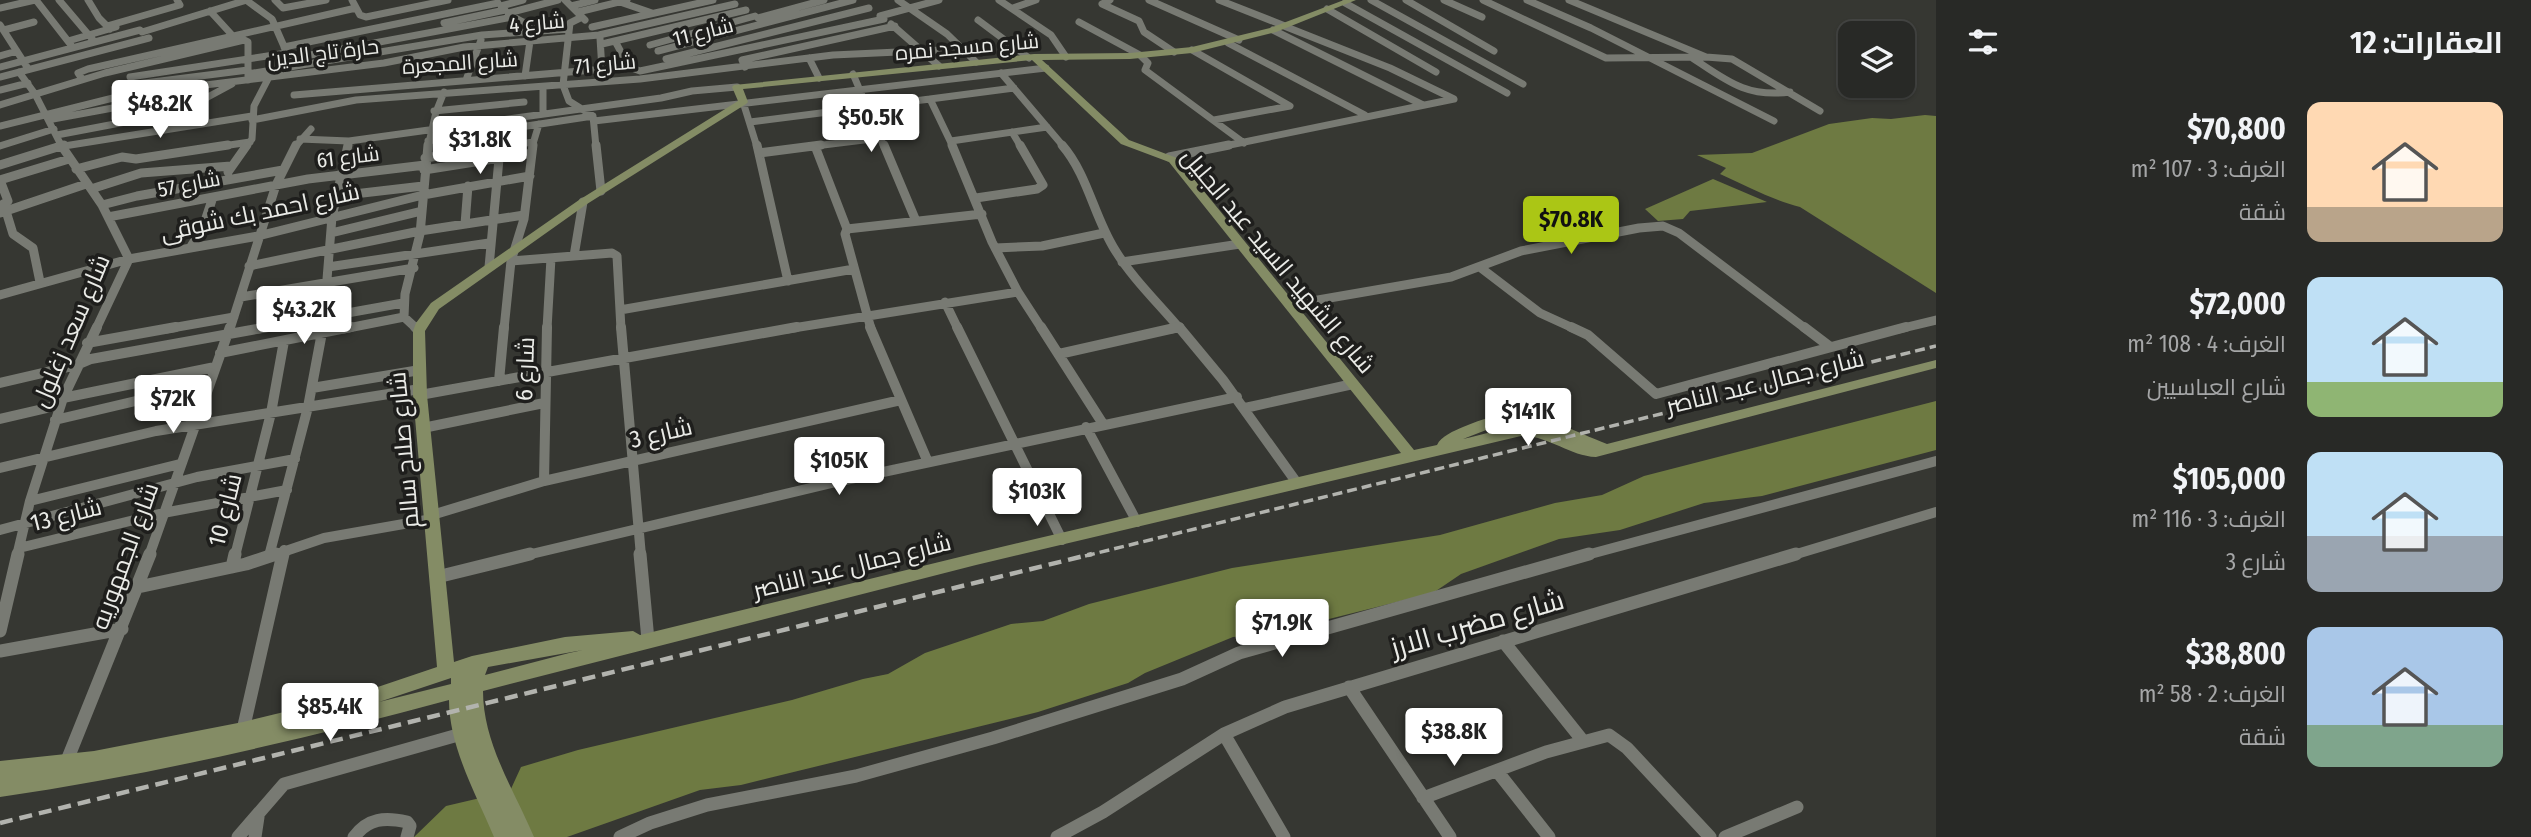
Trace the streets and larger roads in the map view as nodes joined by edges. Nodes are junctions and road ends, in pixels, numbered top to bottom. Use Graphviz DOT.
graph roads {
  1 [pos="35,0"];
  2 [pos="59,0"];
  3 [pos="88,0"];
  4 [pos="177,0"];
  5 [pos="247,0"];
  6 [pos="275,0"];
  7 [pos="327,0"];
  8 [pos="352,0"];
  9 [pos="448,0"];
  10 [pos="523,0"];
  11 [pos="558,0"];
  12 [pos="565,0"];
  13 [pos="595,0"];
  14 [pos="713,0"];
  15 [pos="824,0"];
  16 [pos="855,0"];
  17 [pos="898,0"];
  18 [pos="939,0"];
  19 [pos="999,0"];
  20 [pos="1036,0"];
  21 [pos="1110,0"];
  22 [pos="1149,0"];
  23 [pos="1371,0"];
  24 [pos="1406,0"];
  25 [pos="1444,0"];
  26 [pos="1483,0"];
  27 [pos="1527,0"];
  28 [pos="1569,0"];
  29 [pos="623,1"];
  30 [pos="1223,1"];
  31 [pos="1348,1"];
  32 [pos="21,2"];
  33 [pos="732,2"];
  34 [pos="424,3"];
  35 [pos="479,3"];
  36 [pos="571,6"];
  37 [pos="0,8"];
  38 [pos="356,8"];
  39 [pos="504,8"];
  40 [pos="869,8"];
  41 [pos="909,8"];
  42 [pos="1013,8"];
  43 [pos="1327,9"];
  44 [pos="746,10"];
  45 [pos="210,11"];
  46 [pos="462,11"];
  47 [pos="654,13"];
  48 [pos="487,14"];
  49 [pos="580,15"];
  50 [pos="866,16"];
  51 [pos="880,16"];
  52 [pos="433,17"];
  53 [pos="757,17"];
  54 [pos="1482,17"];
  55 [pos="978,20"];
  56 [pos="493,21"];
  57 [pos="662,21"];
  58 [pos="777,21"];
  59 [pos="34,22"];
  60 [pos="127,22"];
  61 [pos="471,22"];
  62 [pos="1079,22"];
  63 [pos="483,23"];
  64 [pos="768,23"];
  65 [pos="276,25"];
  66 [pos="570,25"];
  67 [pos="895,26"];
  68 [pos="1285,26"];
  69 [pos="109,27"];
  70 [pos="592,27"];
  71 [pos="2,28"];
  72 [pos="631,28"];
  73 [pos="788,29"];
  74 [pos="59,30"];
  75 [pos="1273,30"];
  76 [pos="141,31"];
  77 [pos="49,33"];
  78 [pos="89,35"];
  79 [pos="482,35"];
  80 [pos="598,35"];
  81 [pos="640,37"];
  82 [pos="799,37"];
  83 [pos="149,38"];
  84 [pos="228,38"];
  85 [pos="568,38"];
  86 [pos="363,39"];
  87 [pos="1239,40"];
  88 [pos="68,41"];
  89 [pos="530,41"];
  90 [pos="615,41"];
  91 [pos="0,42"];
  92 [pos="94,42"];
  93 [pos="1228,43"];
  94 [pos="602,44"];
  95 [pos="14,45"];
  96 [pos="479,45"];
  97 [pos="650,45"];
  98 [pos="811,45"];
  99 [pos="74,48"];
  100 [pos="0,49"];
  101 [pos="963,49"];
  102 [pos="1192,50"];
  103 [pos="658,51"];
  104 [pos="925,51"];
  105 [pos="1494,51"];
  106 [pos="1174,52"];
  107 [pos="162,55"];
  108 [pos="1140,55"];
  109 [pos="0,56"];
  110 [pos="77,56"];
  111 [pos="716,56"];
  112 [pos="825,56"];
  113 [pos="287,57"];
  114 [pos="1032,57"];
  115 [pos="1066,57"];
  116 [pos="1648,57"];
  117 [pos="1691,57"];
  118 [pos="1706,57"];
  119 [pos="809,58"];
  120 [pos="666,59"];
  121 [pos="248,60"];
  122 [pos="976,62"];
  123 [pos="226,63"];
  124 [pos="674,65"];
  125 [pos="939,66"];
  126 [pos="0,67"];
  127 [pos="24,67"];
  128 [pos="127,67"];
  129 [pos="745,67"];
  130 [pos="629,68"];
  131 [pos="1046,68"];
  132 [pos="606,69"];
  133 [pos="726,69"];
  134 [pos="166,71"];
  135 [pos="1436,72"];
  136 [pos="563,73"];
  137 [pos="1001,73"];
  138 [pos="853,74"];
  139 [pos="83,75"];
  140 [pos="248,75"];
  141 [pos="525,76"];
  142 [pos="0,77"];
  143 [pos="819,78"];
  144 [pos="268,79"];
  145 [pos="466,80"];
  146 [pos="130,81"];
  147 [pos="236,81"];
  148 [pos="449,82"];
  149 [pos="610,82"];
  150 [pos="28,83"];
  151 [pos="1523,84"];
  152 [pos="563,85"];
  153 [pos="543,87"];
  154 [pos="737,87"];
  155 [pos="1014,88"];
  156 [pos="0,90"];
  157 [pos="859,90"];
  158 [pos="1790,92"];
  159 [pos="1507,93"];
  160 [pos="36,94"];
  161 [pos="125,94"];
  162 [pos="443,94"];
  163 [pos="294,95"];
  164 [pos="167,98"];
  165 [pos="930,99"];
  166 [pos="524,102"];
  167 [pos="743,102"];
  168 [pos="0,105"];
  169 [pos="1423,105"];
  170 [pos="867,107"];
  171 [pos="580,109"];
  172 [pos="434,111"];
  173 [pos="1820,111"];
  174 [pos="544,114"];
  175 [pos="162,115"];
  176 [pos="1365,115"];
  177 [pos="252,118"];
  178 [pos="593,119"];
  179 [pos="1214,120"];
  180 [pos="132,121"];
  181 [pos="1774,121"];
  182 [pos="750,122"];
  183 [pos="52,124"];
  184 [pos="538,124"];
  185 [pos="192,125"];
  186 [pos="0,126"];
  187 [pos="1047,127"];
  188 [pos="311,129"];
  189 [pos="429,130"];
  190 [pos="1012,132"];
  191 [pos="127,135"];
  192 [pos="880,138"];
  193 [pos="300,139"];
  194 [pos="349,141"];
  195 [pos="428,141"];
  196 [pos="951,141"];
  197 [pos="250,142"];
  198 [pos="533,142"];
  199 [pos="1244,143"];
  200 [pos="0,146"];
  201 [pos="61,146"];
  202 [pos="815,146"];
  203 [pos="532,153"];
  204 [pos="759,153"];
  205 [pos="1169,157"];
  206 [pos="69,159"];
  207 [pos="499,159"];
  208 [pos="425,164"];
  209 [pos="0,165"];
  210 [pos="230,166"];
  211 [pos="76,169"];
  212 [pos="283,170"];
  213 [pos="341,175"];
  214 [pos="530,176"];
  215 [pos="0,180"];
  216 [pos="224,180"];
  217 [pos="500,181"];
  218 [pos="276,185"];
  219 [pos="468,186"];
  220 [pos="89,187"];
  221 [pos="423,190"];
  222 [pos="601,191"];
  223 [pos="337,196"];
  224 [pos="213,197"];
  225 [pos="976,198"];
  226 [pos="583,202"];
  227 [pos="102,205"];
  228 [pos="3,208"];
  229 [pos="422,211"];
  230 [pos="982,214"];
  231 [pos="524,215"];
  232 [pos="108,217"];
  233 [pos="332,217"];
  234 [pos="494,220"];
  235 [pos="916,221"];
  236 [pos="466,224"];
  237 [pos="847,229"];
  238 [pos="420,231"];
  239 [pos="331,233"];
  240 [pos="1104,233"];
  241 [pos="258,236"];
  242 [pos="489,243"];
  243 [pos="1240,244"];
  244 [pos="466,246"];
  245 [pos="190,248"];
  246 [pos="995,248"];
  247 [pos="330,250"];
  248 [pos="418,253"];
  249 [pos="512,255"];
  250 [pos="574,257"];
  251 [pos="551,258"];
  252 [pos="129,259"];
  253 [pos="1122,262"];
  254 [pos="249,266"];
  255 [pos="328,267"];
  256 [pos="489,267"];
  257 [pos="414,268"];
  258 [pos="1480,268"];
  259 [pos="854,269"];
  260 [pos="788,281"];
  261 [pos="40,282"];
  262 [pos="327,282"];
  263 [pos="1018,292"];
  264 [pos="0,295"];
  265 [pos="241,297"];
  266 [pos="946,302"];
  267 [pos="403,303"];
  268 [pos="1289,305"];
  269 [pos="620,310"];
  270 [pos="865,315"];
  271 [pos="324,316"];
  272 [pos="234,317"];
  273 [pos="404,317"];
  274 [pos="1936,320"];
  275 [pos="1180,327"];
  276 [pos="419,331"];
  277 [pos="323,333"];
  278 [pos="228,334"];
  279 [pos="284,341"];
  280 [pos="87,342"];
  281 [pos="1829,346"];
  282 [pos="220,353"];
  283 [pos="1059,354"];
  284 [pos="622,358"];
  285 [pos="1936,364"];
  286 [pos="77,365"];
  287 [pos="215,366"];
  288 [pos="419,370"];
  289 [pos="545,372"];
  290 [pos="499,381"];
  291 [pos="0,383"];
  292 [pos="208,384"];
  293 [pos="1353,384"];
  294 [pos="312,388"];
  295 [pos="420,392"];
  296 [pos="1237,397"];
  297 [pos="901,400"];
  298 [pos="61,401"];
  299 [pos="544,402"];
  300 [pos="308,407"];
  301 [pos="1245,408"];
  302 [pos="271,413"];
  303 [pos="0,419"];
  304 [pos="55,420"];
  305 [pos="1103,424"];
  306 [pos="194,426"];
  307 [pos="1086,427"];
  308 [pos="423,428"];
  309 [pos="1015,441"];
  310 [pos="43,456"];
  311 [pos="1411,456"];
  312 [pos="295,459"];
  313 [pos="927,460"];
  314 [pos="632,461"];
  315 [pos="1936,461"];
  316 [pos="180,464"];
  317 [pos="257,466"];
  318 [pos="0,468"];
  319 [pos="544,481"];
  320 [pos="1297,484"];
  321 [pos="173,485"];
  322 [pos="287,489"];
  323 [pos="250,496"];
  324 [pos="30,501"];
  325 [pos="1936,512"];
  326 [pos="163,513"];
  327 [pos="432,517"];
  328 [pos="1137,522"];
  329 [pos="24,523"];
  330 [pos="638,527"];
  331 [pos="0,530"];
  332 [pos="1062,540"];
  333 [pos="19,548"];
  334 [pos="284,550"];
  335 [pos="269,556"];
  336 [pos="232,567"];
  337 [pos="437,576"];
  338 [pos="138,587"];
  339 [pos="3,615"];
  340 [pos="122,629"];
  341 [pos="0,631"];
  342 [pos="648,640"];
  343 [pos="1503,641"];
  344 [pos="0,651"];
  345 [pos="481,661"];
  346 [pos="454,668"];
  347 [pos="1349,687"];
  348 [pos="466,688"];
  349 [pos="243,730"];
  350 [pos="465,733"];
  351 [pos="1224,734"];
  352 [pos="1583,741"];
  353 [pos="66,763"];
  354 [pos="0,770"];
  355 [pos="1497,771"];
  356 [pos="488,776"];
  357 [pos="0,788"];
  358 [pos="1423,798"];
  359 [pos="1797,807"];
  360 [pos="258,817"];
  361 [pos="238,837"];
  362 [pos="255,837"];
  363 [pos="354,837"];
  364 [pos="407,837"];
  365 [pos="504,837"];
  366 [pos="524,837"];
  367 [pos="620,837"];
  368 [pos="1057,837"];
  369 [pos="1284,837"];
  370 [pos="1450,837"];
  371 [pos="1549,837"];
  372 [pos="1710,837"];
  373 [pos="1725,837"];
  1 -- 32 [label="street"];
  1 -- 74 [label="street"];
  2 -- 78 [label="street"];
  3 -- 69 [label="street"];
  4 -- 60 [label="street"];
  5 -- 45 [label="street"];
  5 -- 65 [label="street"];
  6 -- 7 [label="street"];
  8 -- 38 [label="street"];
  9 -- 34 [label="street"];
  10 -- 39 [label="street"];
  11 -- 39 [label="street"];
  12 -- 36 [label="street"];
  13 -- 36 [label="street"];
  14 -- 47 [label="street"];
  15 -- 53 [label="street"];
  16 -- 40 [label="street"];
  16 -- 58 [label="street"];
  17 -- 41 [label="street"];
  18 -- 41 [label="street"];
  19 -- 42 [label="street"];
  20 -- 42 [label="street"];
  21 -- 106 [label="street"];
  22 -- 87 [label="street"];
  23 -- 151 [label="street"];
  24 -- 105 [label="street"];
  25 -- 54 [label="street"];
  26 -- 116 [label="street"];
  27 -- 116 [label="street"];
  28 -- 118 [label="street"];
  29 -- 47 [label="street"];
  29 -- 49 [label="street"];
  30 -- 68 [label="street"];
  31 -- 43 [label="street, شارع مسجد نمره"];
  31 -- 159 [label="street"];
  32 -- 37 [label="street"];
  33 -- 44 [label="street"];
  33 -- 57 [label="street, شارع 4"];
  34 -- 38 [label="street"];
  34 -- 52 [label="street"];
  35 -- 39 [label="street"];
  35 -- 46 [label="street"];
  35 -- 48 [label="street"];
  36 -- 49 [label="street"];
  38 -- 65 [label="street"];
  39 -- 48 [label="street"];
  39 -- 56 [label="street"];
  39 -- 66 [label="street"];
  40 -- 51 [label="street"];
  40 -- 73 [label="street, شارع 11"];
  41 -- 51 [label="street"];
  41 -- 101 [label="street"];
  42 -- 115 [label="street"];
  43 -- 68 [label="street, شارع مسجد نمره"];
  43 -- 135 [label="street"];
  44 -- 53 [label="street"];
  44 -- 81 [label="street"];
  45 -- 76 [label="street"];
  45 -- 84 [label="street"];
  46 -- 52 [label="street"];
  46 -- 61 [label="street"];
  47 -- 57 [label="street"];
  47 -- 70 [label="street"];
  48 -- 56 [label="street"];
  48 -- 61 [label="street"];
  49 -- 66 [label="street"];
  49 -- 70 [label="street"];
  50 -- 51 [label="street"];
  51 -- 67 [label="street"];
  51 -- 82 [label="street, شارع المجعرة"];
  52 -- 113 [label="street"];
  53 -- 64 [label="street"];
  53 -- 97 [label="street"];
  55 -- 114 [label="street"];
  56 -- 63 [label="street"];
  57 -- 72 [label="street, شارع 4"];
  58 -- 64 [label="street"];
  58 -- 73 [label="street"];
  59 -- 71 [label="street"];
  60 -- 69 [label="street"];
  60 -- 76 [label="street"];
  61 -- 63 [label="street"];
  61 -- 86 [label="street"];
  61 -- 113 [label="street"];
  62 -- 108 [label="street"];
  63 -- 79 [label="street"];
  64 -- 103 [label="street"];
  65 -- 84 [label="street"];
  65 -- 113 [label="street"];
  66 -- 79 [label="street"];
  66 -- 85 [label="street"];
  67 -- 98 [label="street"];
  67 -- 104 [label="street"];
  68 -- 75 [label="street, شارع مسجد نمره"];
  68 -- 169 [label="street"];
  69 -- 78 [label="street"];
  70 -- 80 [label="street"];
  71 -- 95 [label="street, شارع سعد زغلول"];
  72 -- 80 [label="street, شارع 4"];
  72 -- 81 [label="street"];
  73 -- 82 [label="street"];
  73 -- 120 [label="street, شارع 11"];
  74 -- 77 [label="street"];
  74 -- 88 [label="street"];
  75 -- 87 [label="street, شارع مسجد نمره"];
  75 -- 169 [label="street"];
  76 -- 83 [label="street"];
  76 -- 92 [label="street"];
  78 -- 88 [label="street"];
  78 -- 92 [label="street"];
  79 -- 96 [label="street"];
  79 -- 113 [label="street"];
  80 -- 85 [label="street, شارع 4"];
  80 -- 94 [label="street"];
  81 -- 90 [label="street"];
  81 -- 97 [label="street"];
  82 -- 98 [label="street"];
  82 -- 111 [label="street, شارع المجعرة"];
  83 -- 107 [label="street"];
  83 -- 110 [label="street"];
  84 -- 107 [label="street"];
  84 -- 121 [label="street"];
  84 -- 123 [label="street"];
  85 -- 89 [label="street, شارع 4"];
  85 -- 136 [label="street"];
  87 -- 93 [label="street, شارع مسجد نمره"];
  88 -- 99 [label="street"];
  89 -- 96 [label="street, شارع 4"];
  89 -- 141 [label="street"];
  90 -- 94 [label="street"];
  90 -- 130 [label="street"];
  91 -- 95 [label="street"];
  92 -- 99 [label="street"];
  93 -- 102 [label="street, شارع مسجد نمره"];
  93 -- 176 [label="street"];
  94 -- 132 [label="street"];
  95 -- 100 [label="street"];
  95 -- 109 [label="street"];
  95 -- 127 [label="street, شارع سعد زغلول"];
  96 -- 144 [label="street, حارة تاج الدين"];
  96 -- 145 [label="street"];
  97 -- 103 [label="street"];
  98 -- 112 [label="street"];
  98 -- 129 [label="street"];
  99 -- 127 [label="street"];
  101 -- 104 [label="street, شارع 71"];
  101 -- 122 [label="street"];
  102 -- 106 [label="street, شارع مسجد نمره"];
  102 -- 179 [label="street"];
  103 -- 120 [label="street"];
  104 -- 112 [label="street, شارع 71"];
  104 -- 125 [label="street"];
  106 -- 108 [label="street, شارع مسجد نمره"];
  107 -- 128 [label="street"];
  107 -- 134 [label="street"];
  107 -- 139 [label="street"];
  108 -- 115 [label="street, شارع مسجد نمره"];
  108 -- 179 [label="street"];
  110 -- 127 [label="street"];
  110 -- 139 [label="street"];
  111 -- 124 [label="street, شارع المجعرة"];
  111 -- 133 [label="street"];
  112 -- 119 [label="street, شارع 71"];
  113 -- 121 [label="street"];
  113 -- 140 [label="street"];
  114 -- 115 [label="street, شارع مسجد نمره"];
  114 -- 122 [label="street, شارع مسجد نمره"];
  114 -- 131 [label="street, شارع الشهيد السيد عبد الجليل"];
  116 -- 117 [label="street"];
  116 -- 181 [label="street"];
  117 -- 118 [label="street"];
  117 -- 158 [label="street"];
  118 -- 158 [label="street"];
  119 -- 129 [label="street, شارع 71"];
  119 -- 143 [label="street"];
  120 -- 124 [label="street"];
  121 -- 123 [label="street"];
  121 -- 140 [label="street"];
  122 -- 125 [label="street, شارع مسجد نمره"];
  123 -- 134 [label="street"];
  124 -- 130 [label="street, شارع المجعرة"];
  125 -- 138 [label="street, شارع مسجد نمره"];
  126 -- 127 [label="street"];
  127 -- 142 [label="street"];
  127 -- 150 [label="street, شارع سعد زغلول"];
  128 -- 139 [label="street"];
  128 -- 146 [label="street"];
  129 -- 133 [label="street, شارع 71"];
  130 -- 132 [label="street, شارع المجعرة"];
  131 -- 137 [label="street"];
  131 -- 205 [label="street, شارع الشهيد السيد عبد الجليل"];
  132 -- 136 [label="street, شارع المجعرة"];
  132 -- 149 [label="street"];
  133 -- 149 [label="street, شارع 71"];
  134 -- 146 [label="street"];
  136 -- 141 [label="street, شارع المجعرة"];
  136 -- 152 [label="street"];
  137 -- 155 [label="street"];
  137 -- 157 [label="street"];
  138 -- 143 [label="street, شارع مسجد نمره"];
  138 -- 157 [label="street"];
  139 -- 160 [label="street"];
  140 -- 144 [label="street, حارة تاج الدين"];
  140 -- 146 [label="street"];
  140 -- 147 [label="street, حارة تاج الدين"];
  141 -- 145 [label="street, شارع المجعرة"];
  143 -- 154 [label="street, شارع مسجد نمره"];
  144 -- 177 [label="street"];
  145 -- 148 [label="street, شارع المجعرة"];
  146 -- 161 [label="street"];
  147 -- 161 [label="street, حارة تاج الدين"];
  147 -- 185 [label="street"];
  148 -- 162 [label="street"];
  148 -- 163 [label="street, شارع المجعرة"];
  149 -- 152 [label="street, شارع 71"];
  150 -- 156 [label="street"];
  150 -- 160 [label="street, شارع سعد زغلول"];
  152 -- 153 [label="street, شارع 71"];
  152 -- 171 [label="street"];
  153 -- 162 [label="street, شارع 71"];
  153 -- 174 [label="street"];
  154 -- 167 [label="street"];
  154 -- 171 [label="street, شارع مسجد نمره"];
  155 -- 165 [label="street"];
  155 -- 187 [label="street"];
  157 -- 167 [label="street"];
  157 -- 170 [label="street"];
  158 -- 173 [label="street"];
  160 -- 168 [label="street"];
  160 -- 183 [label="street, شارع سعد زغلول"];
  161 -- 183 [label="street, حارة تاج الدين"];
  162 -- 172 [label="street"];
  162 -- 177 [label="street, شارع 71"];
  164 -- 183 [label="street"];
  165 -- 170 [label="street"];
  165 -- 196 [label="street"];
  166 -- 172 [label="street"];
  167 -- 178 [label="street"];
  167 -- 182 [label="street"];
  167 -- 222 [label="street"];
  169 -- 176 [label="street"];
  170 -- 182 [label="street"];
  170 -- 192 [label="street"];
  171 -- 174 [label="street, شارع مسجد نمره"];
  171 -- 178 [label="street"];
  172 -- 189 [label="street"];
  174 -- 189 [label="street, شارع مسجد نمره"];
  175 -- 180 [label="street"];
  176 -- 199 [label="street"];
  177 -- 185 [label="street, شارع 71"];
  177 -- 197 [label="street"];
  178 -- 184 [label="street"];
  178 -- 222 [label="street"];
  179 -- 199 [label="street"];
  180 -- 183 [label="street"];
  180 -- 191 [label="street"];
  182 -- 204 [label="street"];
  183 -- 186 [label="street"];
  183 -- 200 [label="street"];
  183 -- 201 [label="street, شارع سعد زغلول"];
  184 -- 195 [label="street"];
  184 -- 198 [label="street"];
  185 -- 191 [label="street, شارع 71"];
  187 -- 190 [label="street"];
  187 -- 240 [label="street"];
  188 -- 193 [label="street, شارع الجمهوريه"];
  189 -- 194 [label="street, شارع مسجد نمره"];
  189 -- 195 [label="street"];
  190 -- 196 [label="street"];
  190 -- 225 [label="street"];
  191 -- 201 [label="street, شارع 71"];
  192 -- 202 [label="street"];
  192 -- 235 [label="street"];
  193 -- 194 [label="street, شارع مسجد نمره"];
  193 -- 212 [label="street, شارع الجمهوريه"];
  194 -- 213 [label="street"];
  195 -- 208 [label="street"];
  196 -- 225 [label="street"];
  197 -- 210 [label="street"];
  197 -- 211 [label="street"];
  198 -- 203 [label="street"];
  198 -- 208 [label="street"];
  199 -- 205 [label="street"];
  201 -- 206 [label="street, شارع سعد زغلول"];
  201 -- 209 [label="street, شارع 71"];
  202 -- 204 [label="street"];
  202 -- 237 [label="street"];
  203 -- 207 [label="street"];
  203 -- 214 [label="street"];
  204 -- 260 [label="street"];
  205 -- 243 [label="street, شارع الشهيد السيد عبد الجليل"];
  206 -- 211 [label="street, شارع سعد زغلول"];
  206 -- 215 [label="street"];
  207 -- 208 [label="street"];
  207 -- 217 [label="street"];
  208 -- 213 [label="street, شارع 61"];
  208 -- 221 [label="street"];
  210 -- 216 [label="street"];
  210 -- 220 [label="street"];
  211 -- 220 [label="street, شارع سعد زغلول"];
  212 -- 216 [label="street"];
  212 -- 218 [label="street, شارع الجمهوريه"];
  213 -- 218 [label="street, شارع 61"];
  213 -- 223 [label="street"];
  214 -- 217 [label="street, شارع احمد بك شوقى"];
  214 -- 231 [label="street"];
  215 -- 228 [label="street"];
  216 -- 227 [label="street"];
  217 -- 219 [label="street, شارع احمد بك شوقى"];
  217 -- 234 [label="street"];
  218 -- 224 [label="street, شارع 57"];
  218 -- 241 [label="street, شارع الجمهوريه"];
  219 -- 221 [label="street, شارع احمد بك شوقى"];
  219 -- 236 [label="street"];
  220 -- 227 [label="street, شارع سعد زغلول"];
  220 -- 228 [label="street"];
  221 -- 223 [label="street"];
  221 -- 229 [label="street"];
  221 -- 233 [label="street, شارع احمد بك شوقى"];
  222 -- 226 [label="street"];
  223 -- 233 [label="street"];
  224 -- 232 [label="street, شارع 57"];
  224 -- 245 [label="street"];
  225 -- 230 [label="street"];
  226 -- 249 [label="street"];
  226 -- 250 [label="street"];
  227 -- 232 [label="street, شارع سعد زغلول"];
  228 -- 261 [label="street"];
  229 -- 238 [label="street"];
  229 -- 239 [label="street"];
  230 -- 235 [label="street"];
  230 -- 246 [label="street"];
  231 -- 234 [label="street"];
  231 -- 249 [label="street"];
  232 -- 252 [label="street, شارع سعد زغلول"];
  233 -- 239 [label="street"];
  233 -- 241 [label="street, شارع احمد بك شوقى"];
  234 -- 236 [label="street"];
  234 -- 242 [label="street"];
  235 -- 237 [label="street"];
  236 -- 238 [label="street"];
  236 -- 244 [label="street"];
  237 -- 259 [label="street"];
  238 -- 247 [label="street"];
  238 -- 248 [label="street"];
  239 -- 247 [label="street"];
  240 -- 246 [label="street"];
  240 -- 253 [label="street"];
  241 -- 245 [label="street, شارع احمد بك شوقى"];
  241 -- 254 [label="street, شارع الجمهوريه"];
  242 -- 244 [label="street"];
  242 -- 256 [label="street"];
  243 -- 253 [label="street"];
  243 -- 268 [label="street, شارع الشهيد السيد عبد الجليل"];
  244 -- 248 [label="street"];
  245 -- 252 [label="street, شارع احمد بك شوقى"];
  246 -- 263 [label="street"];
  247 -- 254 [label="street"];
  247 -- 255 [label="street"];
  248 -- 255 [label="street"];
  248 -- 257 [label="street"];
  249 -- 251 [label="street"];
  249 -- 256 [label="street"];
  249 -- 290 [label="street"];
  250 -- 251 [label="street"];
  250 -- 269 [label="street"];
  251 -- 289 [label="street, شارع 6"];
  252 -- 261 [label="street, شارع احمد بك شوقى"];
  252 -- 280 [label="street, شارع سعد زغلول"];
  253 -- 275 [label="street"];
  254 -- 265 [label="street, شارع الجمهوريه"];
  255 -- 262 [label="street"];
  256 -- 276 [label="street"];
  257 -- 262 [label="street"];
  257 -- 267 [label="street"];
  258 -- 268 [label="street"];
  258 -- 281 [label="street"];
  258 -- 281 [label="street"];
  259 -- 260 [label="street"];
  259 -- 270 [label="street"];
  260 -- 269 [label="street"];
  261 -- 264 [label="street, شارع احمد بك شوقى"];
  262 -- 265 [label="street"];
  262 -- 271 [label="street"];
  263 -- 266 [label="street"];
  263 -- 283 [label="street"];
  265 -- 272 [label="street, شارع الجمهوريه"];
  266 -- 270 [label="street"];
  266 -- 309 [label="street"];
  267 -- 271 [label="street"];
  267 -- 273 [label="street"];
  268 -- 293 [label="street, شارع الشهيد السيد عبد الجليل"];
  269 -- 284 [label="street"];
  270 -- 284 [label="street"];
  270 -- 297 [label="street"];
  271 -- 277 [label="street"];
  271 -- 278 [label="street"];
  272 -- 278 [label="street, شارع الجمهوريه"];
  272 -- 280 [label="street"];
  273 -- 276 [label="street"];
  273 -- 277 [label="street"];
  274 -- 281 [label="street"];
  275 -- 283 [label="street"];
  275 -- 296 [label="street"];
  276 -- 288 [label="street, شارع صلاح سالم"];
  277 -- 279 [label="street"];
  277 -- 294 [label="street"];
  278 -- 282 [label="street, شارع الجمهوريه"];
  278 -- 286 [label="street"];
  279 -- 282 [label="street"];
  279 -- 302 [label="street, شارع 10"];
  280 -- 286 [label="street, شارع سعد زغلول"];
  282 -- 287 [label="street, شارع الجمهوريه"];
  283 -- 305 [label="street"];
  284 -- 289 [label="street"];
  284 -- 314 [label="street"];
  285 -- 311 [label="street, شارع جمال عبد الناصر"];
  286 -- 291 [label="street"];
  286 -- 298 [label="street, شارع سعد زغلول"];
  287 -- 292 [label="street, شارع الجمهوريه"];
  287 -- 298 [label="street"];
  288 -- 294 [label="street"];
  288 -- 295 [label="street, شارع صلاح سالم"];
  289 -- 290 [label="street"];
  289 -- 299 [label="street, شارع 6"];
  290 -- 295 [label="street"];
  292 -- 304 [label="street"];
  292 -- 306 [label="street, شارع الجمهوريه"];
  293 -- 301 [label="street"];
  293 -- 311 [label="street, شارع الشهيد السيد عبد الجليل"];
  294 -- 300 [label="street"];
  295 -- 300 [label="street"];
  295 -- 308 [label="street, شارع صلاح سالم"];
  296 -- 301 [label="street"];
  296 -- 305 [label="street"];
  297 -- 313 [label="street"];
  297 -- 314 [label="street, شارع 3"];
  298 -- 303 [label="street"];
  298 -- 304 [label="street, شارع سعد زغلول"];
  299 -- 308 [label="street"];
  299 -- 319 [label="street, شارع 6"];
  300 -- 302 [label="street"];
  300 -- 312 [label="street"];
  301 -- 320 [label="street"];
  302 -- 306 [label="street"];
  302 -- 317 [label="street, شارع 10"];
  304 -- 310 [label="street, شارع سعد زغلول"];
  305 -- 307 [label="street"];
  306 -- 310 [label="street"];
  306 -- 316 [label="street, شارع الجمهوريه"];
  307 -- 309 [label="street"];
  307 -- 328 [label="street"];
  308 -- 327 [label="street, شارع صلاح سالم"];
  309 -- 313 [label="street"];
  309 -- 332 [label="street"];
  310 -- 318 [label="street"];
  310 -- 324 [label="street, شارع سعد زغلول"];
  311 -- 320 [label="street, شارع جمال عبد الناصر"];
  312 -- 317 [label="street"];
  312 -- 322 [label="street"];
  313 -- 330 [label="street"];
  314 -- 319 [label="street, شارع 3"];
  314 -- 330 [label="street"];
  315 -- 367 [label="street"];
  316 -- 321 [label="street, شارع الجمهوريه"];
  316 -- 324 [label="street"];
  317 -- 321 [label="street"];
  317 -- 323 [label="street, شارع 10"];
  319 -- 327 [label="street, شارع 3"];
  320 -- 328 [label="street, شارع جمال عبد الناصر"];
  321 -- 326 [label="street, شارع الجمهوريه"];
  321 -- 329 [label="street"];
  322 -- 323 [label="street, شارع 13"];
  322 -- 335 [label="street"];
  323 -- 326 [label="street, شارع 13"];
  323 -- 336 [label="street, شارع 10"];
  324 -- 329 [label="street, شارع سعد زغلول"];
  325 -- 343 [label="street, شارع مضرب الارز"];
  326 -- 333 [label="street, شارع 13"];
  326 -- 338 [label="street, شارع الجمهوريه"];
  327 -- 334 [label="street, شارع 3"];
  327 -- 337 [label="street, شارع صلاح سالم"];
  328 -- 332 [label="street, شارع جمال عبد الناصر"];
  329 -- 331 [label="street"];
  329 -- 333 [label="street, شارع سعد زغلول"];
  330 -- 337 [label="street"];
  330 -- 342 [label="street"];
  332 -- 342 [label="street, شارع جمال عبد الناصر"];
  333 -- 339 [label="street, شارع سعد زغلول"];
  334 -- 335 [label="street, شارع 3"];
  334 -- 349 [label="street"];
  335 -- 336 [label="street, شارع 3"];
  336 -- 338 [label="street, شارع 3"];
  337 -- 346 [label="street, شارع صلاح سالم"];
  338 -- 340 [label="street, شارع الجمهوريه"];
  339 -- 341 [label="street, شارع سعد زغلول"];
  340 -- 344 [label="street"];
  340 -- 353 [label="street, شارع الجمهوريه"];
  342 -- 345 [label="street, شارع جمال عبد الناصر"];
  342 -- 348 [label="street, شارع جمال عبد الناصر"];
  343 -- 347 [label="street, شارع مضرب الارز"];
  343 -- 352 [label="street"];
  345 -- 346 [label="street, شارع جمال عبد الناصر"];
  345 -- 348 [label="street"];
  346 -- 348 [label="street, شارع صلاح سالم"];
  346 -- 349 [label="street, شارع جمال عبد الناصر"];
  347 -- 351 [label="street, شارع مضرب الارز"];
  347 -- 358 [label="street"];
  348 -- 350 [label="street"];
  348 -- 356 [label="street"];
  348 -- 357 [label="street, شارع جمال عبد الناصر"];
  349 -- 353 [label="street, شارع جمال عبد الناصر"];
  350 -- 356 [label="street"];
  350 -- 360 [label="street"];
  351 -- 368 [label="street, شارع مضرب الارز"];
  351 -- 369 [label="street"];
  352 -- 355 [label="street"];
  352 -- 372 [label="street"];
  353 -- 354 [label="street, شارع جمال عبد الناصر"];
  355 -- 358 [label="street"];
  355 -- 371 [label="street"];
  356 -- 365 [label="street"];
  356 -- 366 [label="street"];
  358 -- 370 [label="street"];
  359 -- 373 [label="street"];
  360 -- 361 [label="street"];
  360 -- 362 [label="street"];
  363 -- 364 [label="street"];
}
